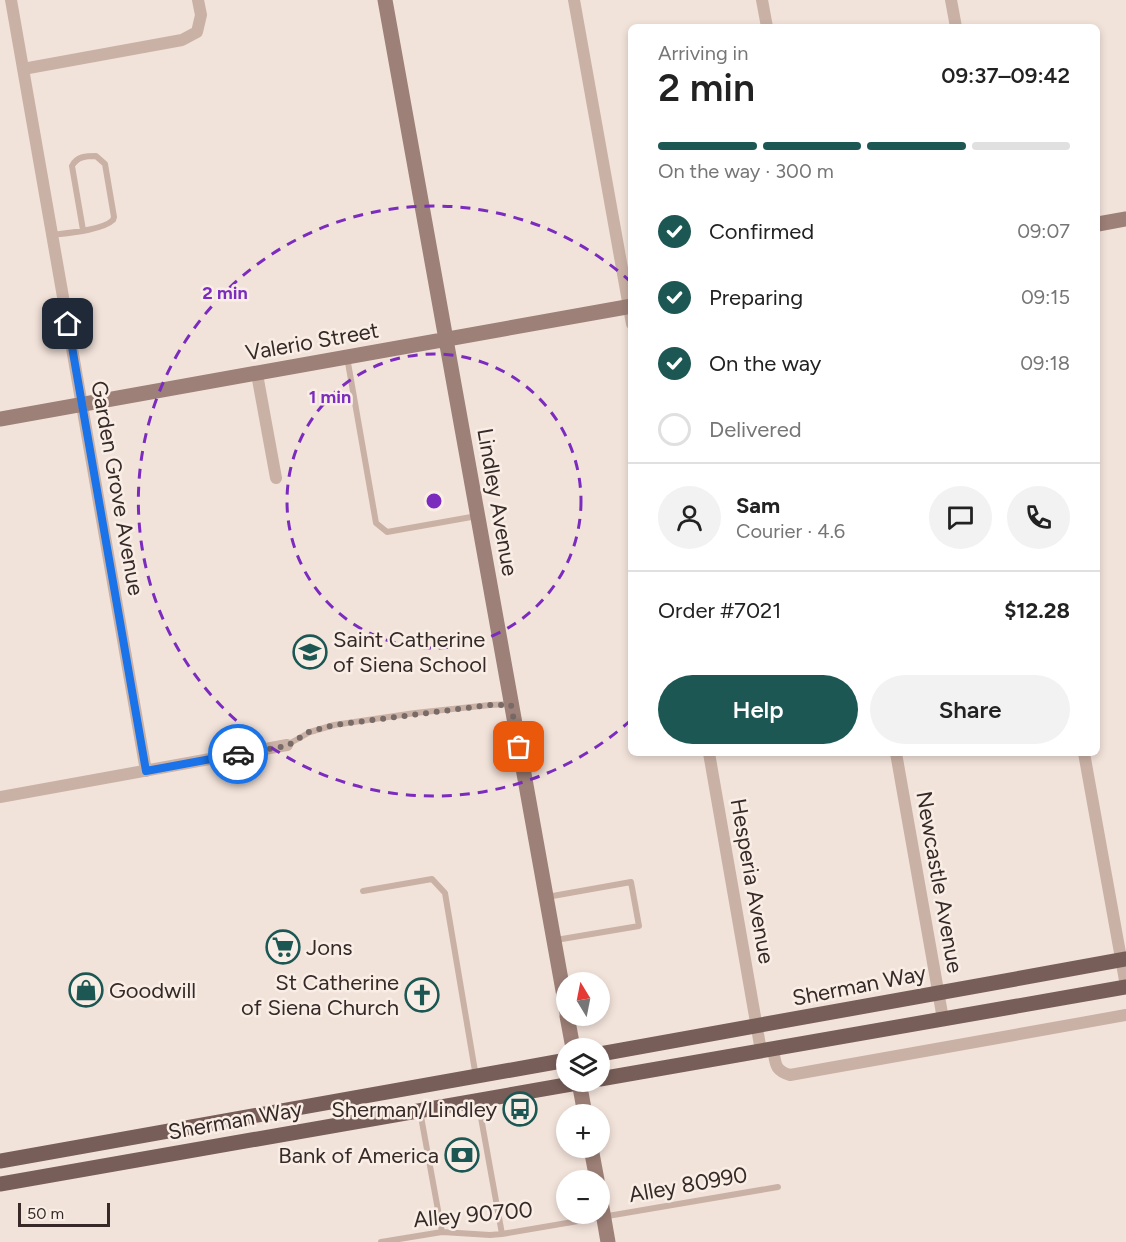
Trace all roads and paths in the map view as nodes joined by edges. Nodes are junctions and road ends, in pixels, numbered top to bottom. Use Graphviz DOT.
graph roads {
  1 [pos="11,0"];
  2 [pos="198,0"];
  3 [pos="385,0"];
  4 [pos="574,0"];
  5 [pos="762,0"];
  6 [pos="951,0"];
  7 [pos="766,24"];
  8 [pos="955,24"];
  9 [pos="23,69"];
  10 [pos="1126,219"];
  11 [pos="1100,224"];
  12 [pos="83,230"];
  13 [pos="52,235"];
  14 [pos="628,296"];
  15 [pos="628,307"];
  16 [pos="446,340"];
  17 [pos="347,357"];
  18 [pos="257,374"];
  19 [pos="82,405"];
  20 [pos="0,419"];
  21 [pos="276,478"];
  22 [pos="478,516"];
  23 [pos="511,705"];
  24 [pos="287,746"];
  25 [pos="710,756"];
  26 [pos="897,756"];
  27 [pos="1085,756"];
  28 [pos="146,771"];
  29 [pos="0,797"];
  30 [pos="363,891"];
  31 [pos="546,897"];
  32 [pos="554,940"];
  33 [pos="1124,960"];
  34 [pos="560,972"];
  35 [pos="1126,986"];
  36 [pos="939,993"];
  37 [pos="1126,1015"];
  38 [pos="943,1019"];
  39 [pos="757,1027"];
  40 [pos="767,1050"];
  41 [pos="610,1052"];
  42 [pos="556,1062"];
  43 [pos="476,1077"];
  44 [pos="610,1077"];
  45 [pos="556,1086"];
  46 [pos="478,1101"];
  47 [pos="420,1111"];
  48 [pos="0,1161"];
  49 [pos="0,1184"];
  50 [pos="778,1187"];
  51 [pos="610,1215"];
  52 [pos="559,1224"];
  53 [pos="605,1224"];
  54 [pos="442,1232"];
  55 [pos="502,1234"];
  56 [pos="384,1242"];
  57 [pos="608,1242"];
  1 -- 9 [label="street, Garden Grove Avenue"];
  2 -- 9 [label="street"];
  3 -- 16 [label="main road, Lindley Avenue"];
  4 -- 14 [label="street"];
  5 -- 7 [label="street"];
  6 -- 8 [label="street"];
  9 -- 13 [label="street, Garden Grove Avenue"];
  10 -- 11 [label="main road"];
  12 -- 12 [label="lane"];
  12 -- 13 [label="lane"];
  13 -- 19 [label="street, Garden Grove Avenue"];
  15 -- 16 [label="main road, Valerio Street"];
  16 -- 17 [label="main road, Valerio Street"];
  16 -- 22 [label="main road, Lindley Avenue"];
  17 -- 18 [label="main road, Valerio Street"];
  17 -- 22 [label="lane"];
  18 -- 19 [label="main road, Valerio Street"];
  18 -- 21 [label="street"];
  19 -- 20 [label="main road, Valerio Street"];
  19 -- 28 [label="street, Garden Grove Avenue"];
  22 -- 23 [label="main road, Lindley Avenue"];
  23 -- 24 [label="lane"];
  23 -- 31 [label="main road, Lindley Avenue"];
  24 -- 28 [label="street"];
  25 -- 39 [label="street, Hesperia Avenue"];
  26 -- 36 [label="street, Newcastle Avenue"];
  27 -- 33 [label="street"];
  28 -- 29 [label="street"];
  30 -- 43 [label="lane"];
  31 -- 32 [label="main road, Lindley Avenue"];
  31 -- 32 [label="lane"];
  32 -- 34 [label="main road, Lindley Avenue"];
  33 -- 35 [label="street"];
  33 -- 36 [label="main road, Sherman Way"];
  35 -- 38 [label="main road"];
  36 -- 38 [label="street, Newcastle Avenue"];
  36 -- 39 [label="main road, Sherman Way"];
  37 -- 40 [label="street"];
  38 -- 40 [label="main road"];
  39 -- 40 [label="street, Hesperia Avenue"];
  39 -- 41 [label="main road, Sherman Way"];
  40 -- 44 [label="main road"];
  42 -- 43 [label="main road, Sherman Way"];
  43 -- 48 [label="main road, Sherman Way"];
  45 -- 46 [label="main road, Sherman Way"];
  46 -- 47 [label="main road, Sherman Way"];
  46 -- 55 [label="lane"];
  47 -- 49 [label="main road, Sherman Way"];
  47 -- 54 [label="lane"];
  50 -- 51 [label="lane, Alley 80990"];
  52 -- 55 [label="lane, Alley 90700"];
  53 -- 57 [label="main road"];
  54 -- 55 [label="lane, Alley 90700"];
  54 -- 56 [label="lane, Alley 90700"];
}
